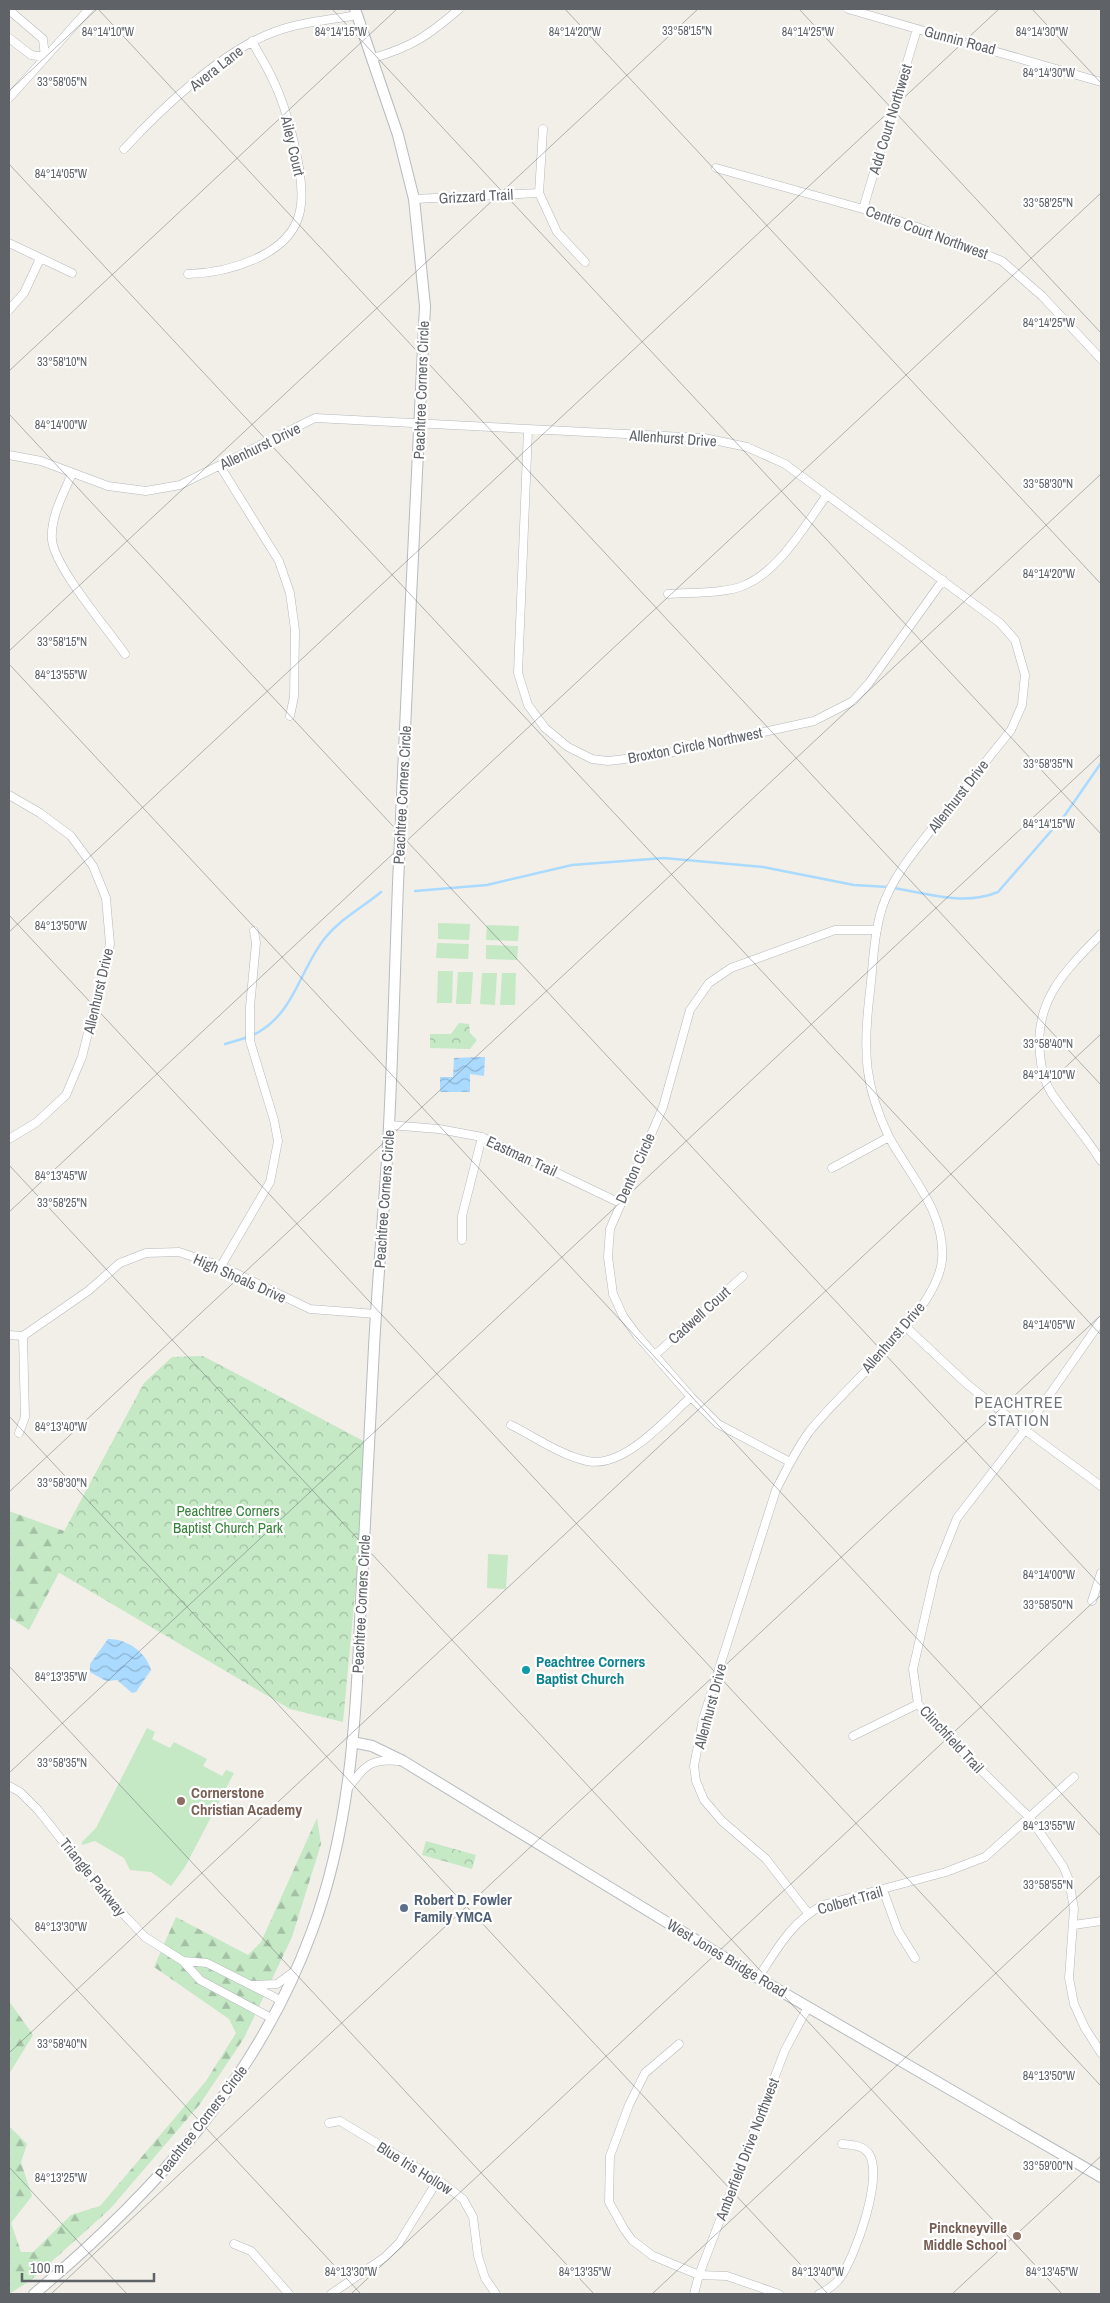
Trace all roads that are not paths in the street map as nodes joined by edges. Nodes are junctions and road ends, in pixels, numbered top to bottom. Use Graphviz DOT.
graph roads {
  1 [pos="89,9"];
  2 [pos="459,9"];
  3 [pos="848,9"];
  4 [pos="9,10"];
  5 [pos="356,12"];
  6 [pos="917,29"];
  7 [pos="9,38"];
  8 [pos="252,41"];
  9 [pos="45,57"];
  10 [pos="373,58"];
  11 [pos="1101,82"];
  12 [pos="9,98"];
  13 [pos="542,129"];
  14 [pos="124,149"];
  15 [pos="716,168"];
  16 [pos="539,193"];
  17 [pos="414,200"];
  18 [pos="863,209"];
  19 [pos="9,243"];
  20 [pos="40,259"];
  21 [pos="585,262"];
  22 [pos="72,273"];
  23 [pos="188,274"];
  24 [pos="9,310"];
  25 [pos="1101,359"];
  26 [pos="420,423"];
  27 [pos="528,430"];
  28 [pos="9,455"];
  29 [pos="220,466"];
  30 [pos="72,474"];
  31 [pos="827,495"];
  32 [pos="943,580"];
  33 [pos="668,594"];
  34 [pos="125,654"];
  35 [pos="290,716"];
  36 [pos="10,797"];
  37 [pos="877,930"];
  38 [pos="254,931"];
  39 [pos="1101,934"];
  40 [pos="389,1125"];
  41 [pos="890,1136"];
  42 [pos="482,1137"];
  43 [pos="9,1139"];
  44 [pos="1101,1161"];
  45 [pos="832,1168"];
  46 [pos="620,1203"];
  47 [pos="462,1240"];
  48 [pos="221,1266"];
  49 [pos="743,1276"];
  50 [pos="376,1314"];
  51 [pos="1101,1321"];
  52 [pos="906,1327"];
  53 [pos="9,1335"];
  54 [pos="23,1336"];
  55 [pos="655,1355"];
  56 [pos="691,1397"];
  57 [pos="511,1424"];
  58 [pos="1025,1430"];
  59 [pos="19,1433"];
  60 [pos="790,1462"];
  61 [pos="1101,1486"];
  62 [pos="1101,1573"];
  63 [pos="1092,1601"];
  64 [pos="918,1704"];
  65 [pos="853,1736"];
  66 [pos="352,1742"];
  67 [pos="403,1761"];
  68 [pos="1074,1777"];
  69 [pos="9,1786"];
  70 [pos="348,1788"];
  71 [pos="1030,1818"];
  72 [pos="883,1890"];
  73 [pos="808,1913"];
  74 [pos="1101,1921"];
  75 [pos="1074,1925"];
  76 [pos="915,1958"];
  77 [pos="182,1961"];
  78 [pos="296,1970"];
  79 [pos="758,1978"];
  80 [pos="250,1985"];
  81 [pos="282,2001"];
  82 [pos="808,2006"];
  83 [pos="272,2019"];
  84 [pos="679,2044"];
  85 [pos="1101,2052"];
  86 [pos="329,2123"];
  87 [pos="842,2144"];
  88 [pos="1101,2177"];
  89 [pos="438,2180"];
  90 [pos="234,2244"];
  91 [pos="699,2275"];
  92 [pos="34,2294"];
  93 [pos="289,2294"];
  94 [pos="331,2294"];
  95 [pos="496,2294"];
  96 [pos="694,2294"];
  97 [pos="779,2294"];
  98 [pos="819,2294"];
  1 -- 9 [label="street"];
  2 -- 10 [label="street"];
  3 -- 6 [label="street, Gunnin Road"];
  4 -- 9 [label="street"];
  5 -- 8 [label="street, Avera Lane"];
  5 -- 10 [label="street, Peachtree Corners Circle"];
  6 -- 11 [label="street, Gunnin Road"];
  6 -- 18 [label="street, Add Court Northwest"];
  7 -- 9 [label="street"];
  8 -- 14 [label="street, Avera Lane"];
  8 -- 23 [label="street, Ailey Court"];
  9 -- 12 [label="street"];
  10 -- 17 [label="street, Peachtree Corners Circle"];
  13 -- 16 [label="street"];
  15 -- 18 [label="street, Centre Court Northwest"];
  16 -- 17 [label="street, Grizzard Trail"];
  16 -- 21 [label="street"];
  17 -- 26 [label="street, Peachtree Corners Circle"];
  18 -- 25 [label="street, Centre Court Northwest"];
  19 -- 20 [label="street"];
  20 -- 22 [label="street"];
  20 -- 24 [label="street"];
  26 -- 27 [label="street, Allenhurst Drive"];
  26 -- 29 [label="street, Allenhurst Drive"];
  26 -- 40 [label="street, Peachtree Corners Circle"];
  27 -- 31 [label="street, Allenhurst Drive"];
  27 -- 32 [label="street, Broxton Circle Northwest"];
  28 -- 30 [label="street, Allenhurst Drive"];
  29 -- 30 [label="street, Allenhurst Drive"];
  29 -- 35 [label="street"];
  30 -- 34 [label="street"];
  31 -- 32 [label="street, Allenhurst Drive"];
  31 -- 33 [label="street"];
  32 -- 37 [label="street, Allenhurst Drive"];
  36 -- 43 [label="street, Allenhurst Drive"];
  37 -- 41 [label="street, Allenhurst Drive"];
  37 -- 46 [label="street, Denton Circle"];
  38 -- 48 [label="street"];
  39 -- 44 [label="street"];
  40 -- 42 [label="street, Eastman Trail"];
  40 -- 50 [label="street, Peachtree Corners Circle"];
  41 -- 45 [label="street"];
  41 -- 52 [label="street, Allenhurst Drive"];
  42 -- 46 [label="street, Eastman Trail"];
  42 -- 47 [label="street"];
  46 -- 55 [label="street, Denton Circle"];
  48 -- 50 [label="street, High Shoals Drive"];
  48 -- 54 [label="street, High Shoals Drive"];
  49 -- 55 [label="street, Cadwell Court"];
  50 -- 66 [label="street, Peachtree Corners Circle"];
  51 -- 58 [label="street, Clinchfield Trail"];
  52 -- 58 [label="street"];
  52 -- 60 [label="street, Allenhurst Drive"];
  53 -- 54 [label="street"];
  54 -- 59 [label="street"];
  55 -- 56 [label="street, Denton Circle"];
  56 -- 57 [label="street"];
  56 -- 60 [label="street, Denton Circle"];
  58 -- 61 [label="street"];
  58 -- 64 [label="street, Clinchfield Trail"];
  60 -- 73 [label="street, Allenhurst Drive"];
  62 -- 63 [label="street"];
  64 -- 65 [label="street"];
  64 -- 71 [label="street, Clinchfield Trail"];
  66 -- 67 [label="street, West Jones Bridge Road"];
  66 -- 70 [label="street, Peachtree Corners Circle"];
  67 -- 70 [label="street"];
  67 -- 79 [label="street, West Jones Bridge Road"];
  68 -- 71 [label="street, Colbert Trail"];
  69 -- 77 [label="street, Triangle Parkway"];
  70 -- 78 [label="street, Peachtree Corners Circle"];
  71 -- 72 [label="street, Colbert Trail"];
  71 -- 75 [label="street, Clinchfield Trail"];
  72 -- 73 [label="street, Colbert Trail"];
  72 -- 76 [label="street"];
  73 -- 79 [label="street, Colbert Trail"];
  74 -- 75 [label="street"];
  75 -- 85 [label="street, Clinchfield Trail"];
  77 -- 80 [label="street, Triangle Parkway"];
  77 -- 83 [label="street, Triangle Parkway"];
  78 -- 80 [label="street, Triangle Parkway"];
  78 -- 81 [label="street, Peachtree Corners Circle"];
  79 -- 82 [label="street, West Jones Bridge Road"];
  80 -- 81 [label="street, Triangle Parkway"];
  81 -- 83 [label="street, Peachtree Corners Circle"];
  82 -- 88 [label="street, West Jones Bridge Road"];
  82 -- 91 [label="street, Amberfield Drive Northwest"];
  83 -- 92 [label="street, Peachtree Corners Circle"];
  84 -- 91 [label="street"];
  86 -- 89 [label="street, Blue Iris Hollow"];
  87 -- 98 [label="street"];
  89 -- 94 [label="street"];
  89 -- 95 [label="street, Blue Iris Hollow"];
  90 -- 93 [label="street"];
  91 -- 96 [label="street, Amberfield Drive Northwest"];
  91 -- 97 [label="street"];
}
